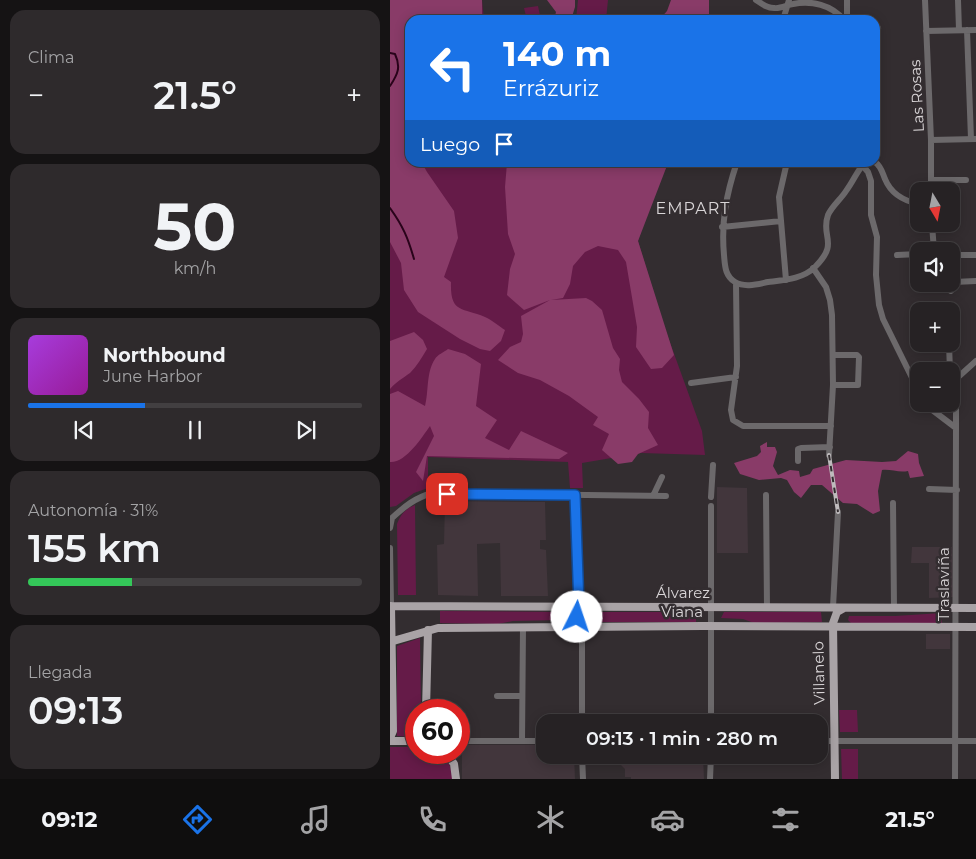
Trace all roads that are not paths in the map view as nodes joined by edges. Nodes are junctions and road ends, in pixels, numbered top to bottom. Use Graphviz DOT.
graph roads {
  1 [pos="756,0"];
  2 [pos="847,0"];
  3 [pos="925,0"];
  4 [pos="958,0"];
  5 [pos="788,3"];
  6 [pos="784,15"];
  7 [pos="839,15"];
  8 [pos="846,15"];
  9 [pos="959,30"];
  10 [pos="967,30"];
  11 [pos="976,30"];
  12 [pos="926,31"];
  13 [pos="973,139"];
  14 [pos="931,140"];
  15 [pos="735,167"];
  16 [pos="787,167"];
  17 [pos="862,167"];
  18 [pos="866,167"];
  19 [pos="879,167"];
  20 [pos="931,180"];
  21 [pos="966,180"];
  22 [pos="910,202"];
  23 [pos="781,221"];
  24 [pos="722,227"];
  25 [pos="910,254"];
  26 [pos="897,255"];
  27 [pos="960,255"];
  28 [pos="976,255"];
  29 [pos="813,268"];
  30 [pos="786,280"];
  31 [pos="976,281"];
  32 [pos="960,282"];
  33 [pos="736,283"];
  34 [pos="833,355"];
  35 [pos="976,361"];
  36 [pos="960,373"];
  37 [pos="910,374"];
  38 [pos="736,377"];
  39 [pos="691,383"];
  40 [pos="832,385"];
  41 [pos="935,412"];
  42 [pos="955,412"];
  43 [pos="831,426"];
  44 [pos="956,428"];
  45 [pos="830,447"];
  46 [pos="829,455"];
  47 [pos="798,460"];
  48 [pos="713,465"];
  49 [pos="662,477"];
  50 [pos="928,489"];
  51 [pos="957,490"];
  52 [pos="575,495"];
  53 [pos="653,496"];
  54 [pos="666,496"];
  55 [pos="766,496"];
  56 [pos="711,497"];
  57 [pos="893,503"];
  58 [pos="711,506"];
  59 [pos="838,512"];
  60 [pos="391,518"];
  61 [pos="390,528"];
  62 [pos="390,548"];
  63 [pos="390,606"];
  64 [pos="579,606"];
  65 [pos="711,607"];
  66 [pos="767,607"];
  67 [pos="833,607"];
  68 [pos="846,607"];
  69 [pos="894,607"];
  70 [pos="956,608"];
  71 [pos="976,608"];
  72 [pos="570,626"];
  73 [pos="582,626"];
  74 [pos="710,626"];
  75 [pos="523,627"];
  76 [pos="833,627"];
  77 [pos="956,627"];
  78 [pos="976,627"];
  79 [pos="428,630"];
  80 [pos="390,642"];
  81 [pos="497,696"];
  82 [pos="522,696"];
  83 [pos="426,699"];
  84 [pos="582,714"];
  85 [pos="711,714"];
  86 [pos="390,740"];
  87 [pos="405,741"];
  88 [pos="470,741"];
  89 [pos="522,741"];
  90 [pos="536,741"];
  91 [pos="828,741"];
  92 [pos="834,741"];
  93 [pos="955,741"];
  94 [pos="976,741"];
  95 [pos="454,764"];
  96 [pos="582,764"];
  97 [pos="711,764"];
  98 [pos="456,779"];
  99 [pos="582,779"];
  100 [pos="710,779"];
  101 [pos="834,779"];
  102 [pos="955,779"];
  1 -- 5 [label="street"];
  2 -- 8 [label="street"];
  3 -- 12 [label="street, Las Rosas"];
  4 -- 9 [label="street"];
  5 -- 6 [label="street"];
  5 -- 7 [label="street"];
  9 -- 10 [label="street"];
  9 -- 12 [label="street"];
  10 -- 11 [label="street"];
  10 -- 13 [label="street"];
  12 -- 14 [label="street, Las Rosas"];
  13 -- 14 [label="street"];
  14 -- 20 [label="street, Las Rosas"];
  15 -- 24 [label="street"];
  16 -- 23 [label="street"];
  17 -- 29 [label="street"];
  18 -- 37 [label="street"];
  19 -- 22 [label="street"];
  20 -- 21 [label="street"];
  23 -- 24 [label="street"];
  23 -- 30 [label="street"];
  24 -- 33 [label="street"];
  25 -- 26 [label="street"];
  27 -- 28 [label="street"];
  29 -- 30 [label="street"];
  29 -- 34 [label="street"];
  30 -- 33 [label="street"];
  31 -- 32 [label="street"];
  33 -- 38 [label="street"];
  34 -- 40 [label="street"];
  34 -- 40 [label="street"];
  35 -- 36 [label="street"];
  38 -- 39 [label="street"];
  38 -- 43 [label="street"];
  40 -- 43 [label="street"];
  41 -- 44 [label="street"];
  42 -- 44 [label="street, Traslaviña"];
  43 -- 45 [label="street"];
  44 -- 51 [label="street, Traslaviña"];
  45 -- 46 [label="street"];
  45 -- 47 [label="street"];
  48 -- 56 [label="street"];
  49 -- 53 [label="street"];
  50 -- 51 [label="street"];
  51 -- 70 [label="street, Traslaviña"];
  52 -- 53 [label="street"];
  52 -- 60 [label="street"];
  52 -- 64 [label="street"];
  53 -- 54 [label="street"];
  55 -- 66 [label="street"];
  57 -- 69 [label="street"];
  58 -- 65 [label="street"];
  59 -- 67 [label="street"];
  60 -- 61 [label="street"];
  62 -- 63 [label="street"];
  63 -- 64 [label="main road, Álvarez"];
  63 -- 80 [label="main road"];
  64 -- 65 [label="main road, Álvarez"];
  64 -- 72 [label="main road"];
  65 -- 66 [label="main road, Álvarez"];
  65 -- 74 [label="street"];
  66 -- 67 [label="main road, Álvarez"];
  67 -- 68 [label="main road, Álvarez"];
  68 -- 69 [label="main road, Álvarez"];
  68 -- 76 [label="main road"];
  69 -- 70 [label="main road, Álvarez"];
  70 -- 71 [label="main road, Álvarez"];
  70 -- 77 [label="street, Traslaviña"];
  72 -- 73 [label="main road, Viana"];
  72 -- 75 [label="main road, Viana"];
  73 -- 74 [label="main road, Viana"];
  73 -- 84 [label="street"];
  74 -- 76 [label="main road, Viana"];
  74 -- 85 [label="street"];
  75 -- 79 [label="main road, Viana"];
  75 -- 82 [label="street"];
  76 -- 77 [label="main road, Viana"];
  76 -- 92 [label="main road, Villanelo"];
  77 -- 78 [label="main road, Viana"];
  77 -- 93 [label="street, Traslaviña"];
  79 -- 80 [label="main road, Viana"];
  79 -- 83 [label="main road"];
  80 -- 86 [label="main road"];
  81 -- 82 [label="street"];
  82 -- 89 [label="street"];
  86 -- 87 [label="main road"];
  88 -- 89 [label="street"];
  89 -- 90 [label="street"];
  91 -- 92 [label="street"];
  92 -- 93 [label="street"];
  92 -- 101 [label="main road, Villanelo"];
  93 -- 94 [label="street"];
  93 -- 102 [label="street, Traslaviña"];
  95 -- 98 [label="main road"];
  96 -- 99 [label="street"];
  97 -- 100 [label="street"];
}
